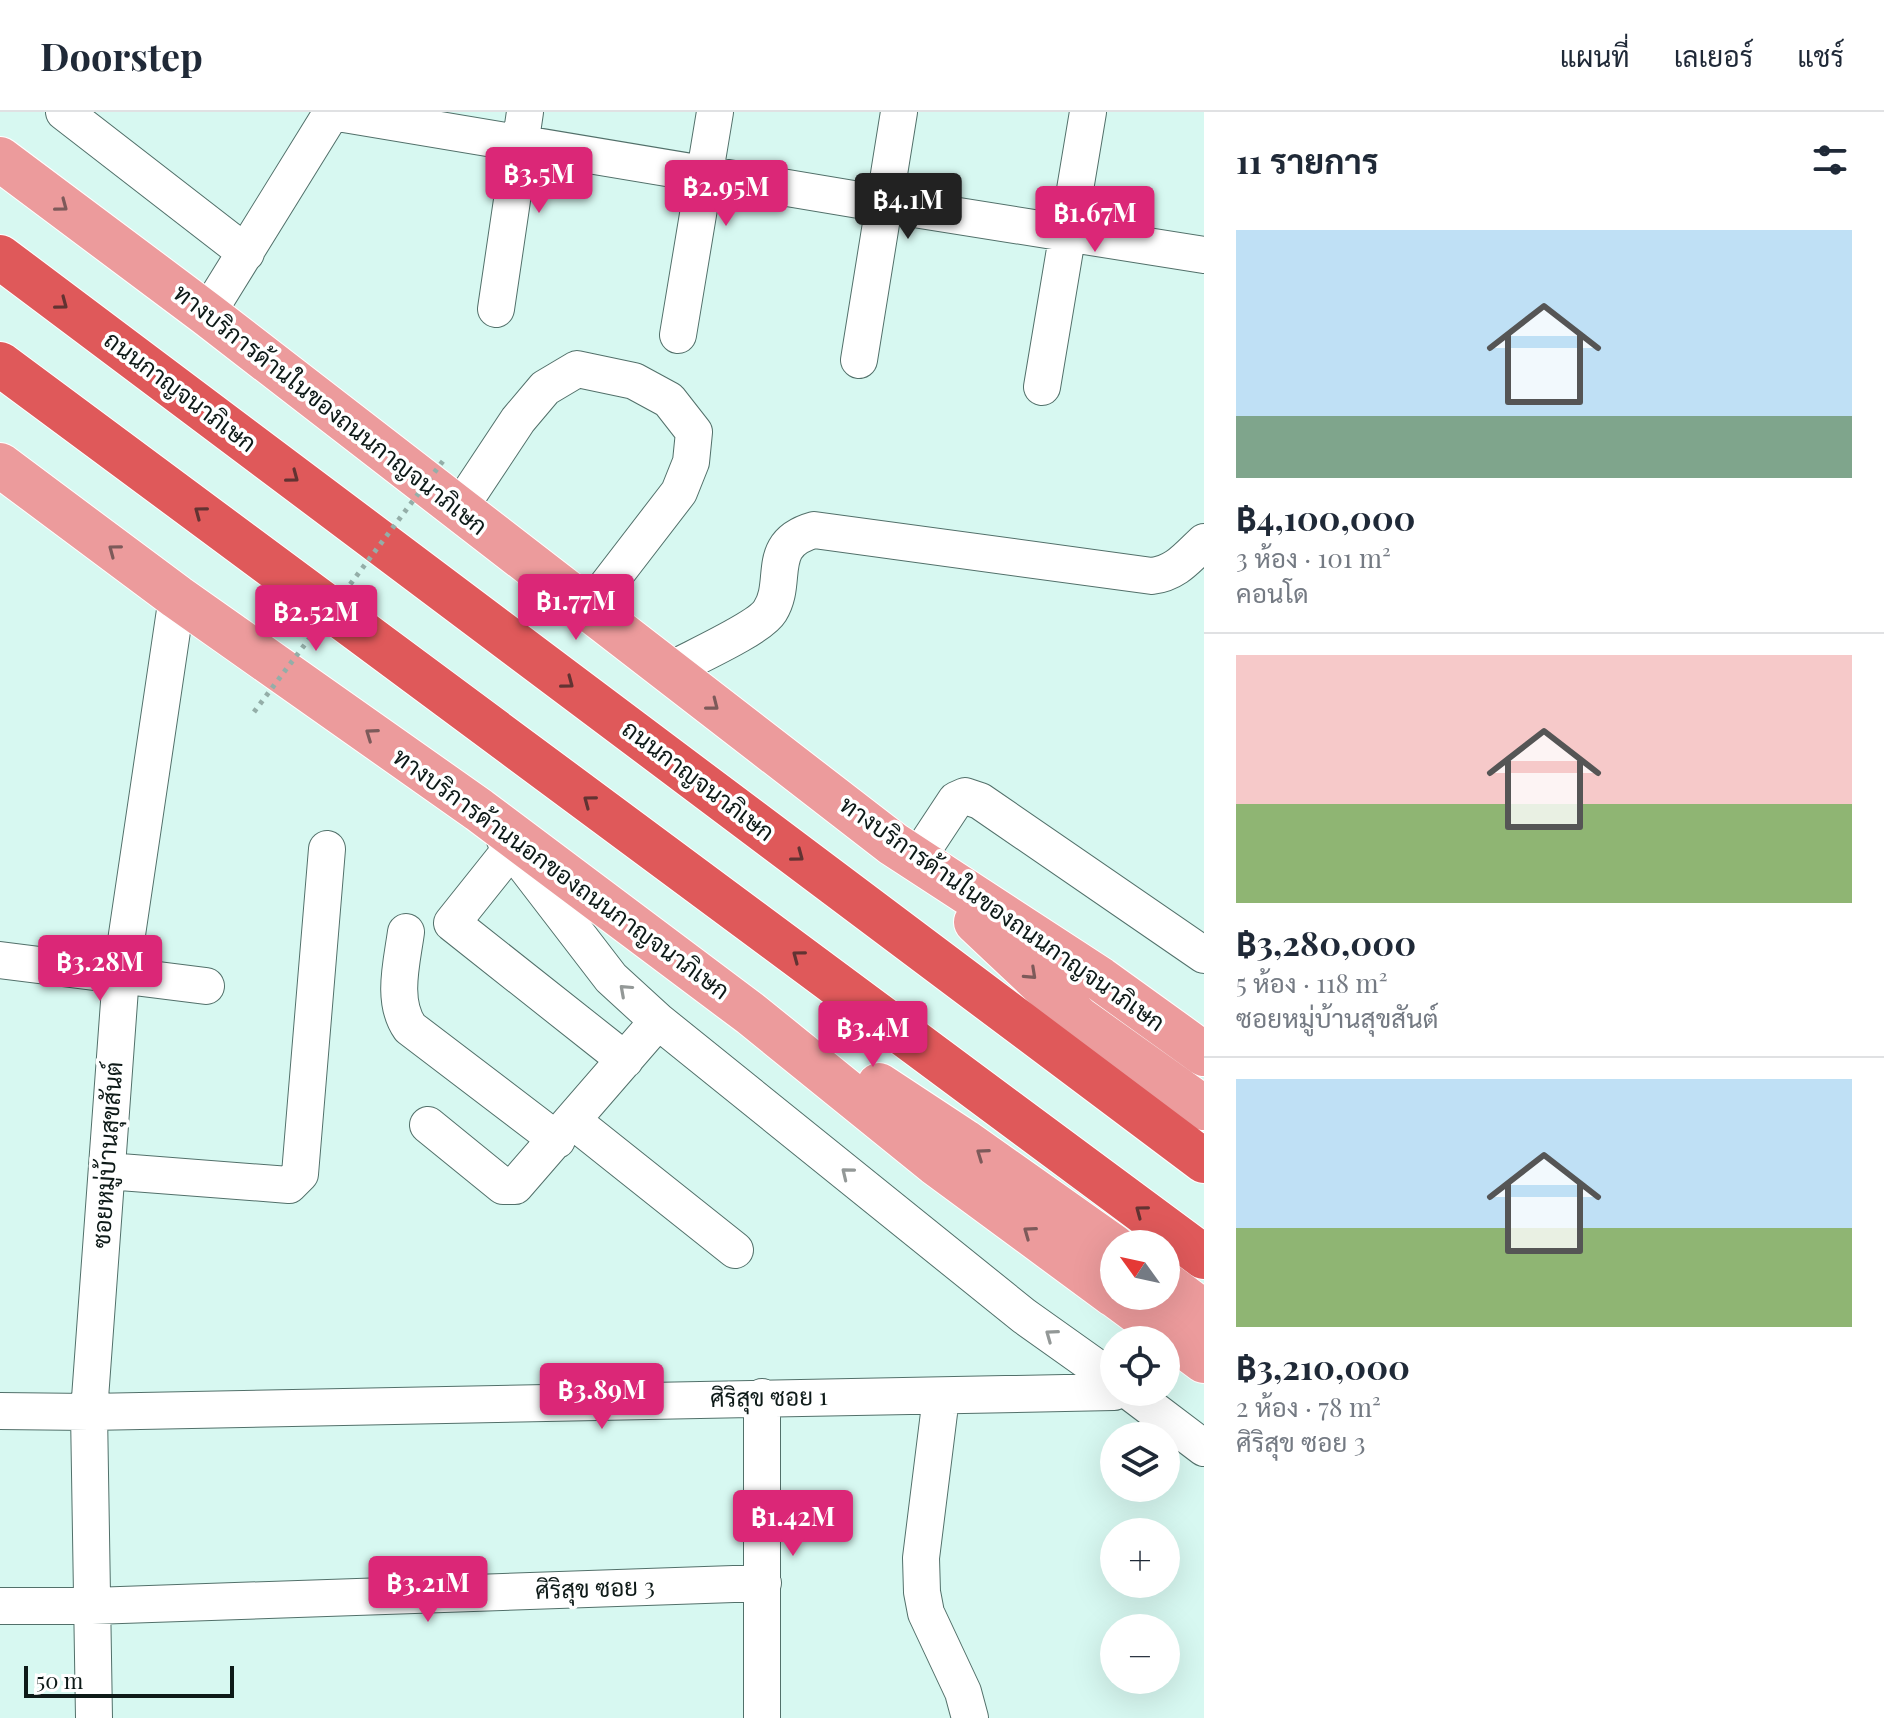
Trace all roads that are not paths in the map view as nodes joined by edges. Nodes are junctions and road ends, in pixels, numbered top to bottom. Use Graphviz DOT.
graph roads {
  1 [pos="64,112"];
  2 [pos="332,112"];
  3 [pos="715,112"];
  4 [pos="899,112"];
  5 [pos="1088,112"];
  6 [pos="522,128"];
  7 [pos="0,159"];
  8 [pos="704,174"];
  9 [pos="883,204"];
  10 [pos="1068,233"];
  11 [pos="246,253"];
  12 [pos="1204,255"];
  13 [pos="0,257"];
  14 [pos="496,309"];
  15 [pos="207,314"];
  16 [pos="678,335"];
  17 [pos="859,360"];
  18 [pos="0,364"];
  19 [pos="1042,387"];
  20 [pos="0,465"];
  21 [pos="459,509"];
  22 [pos="1204,542"];
  23 [pos="177,597"];
  24 [pos="589,609"];
  25 [pos="669,671"];
  26 [pos="479,810"];
  27 [pos="327,849"];
  28 [pos="511,849"];
  29 [pos="905,852"];
  30 [pos="406,932"];
  31 [pos="1204,955"];
  32 [pos="0,960"];
  33 [pos="121,975"];
  34 [pos="206,986"];
  35 [pos="751,1014"];
  36 [pos="658,1021"];
  37 [pos="1204,1054"];
  38 [pos="625,1060"];
  39 [pos="1204,1108"];
  40 [pos="428,1125"];
  41 [pos="565,1130"];
  42 [pos="1204,1161"];
  43 [pos="107,1171"];
  44 [pos="1100,1237"];
  45 [pos="735,1250"];
  46 [pos="1204,1257"];
  47 [pos="1100,1284"];
  48 [pos="1161,1310"];
  49 [pos="1185,1318"];
  50 [pos="1100,1370"];
  51 [pos="1204,1373"];
  52 [pos="1100,1392"];
  53 [pos="762,1397"];
  54 [pos="941,1397"];
  55 [pos="1148,1406"];
  56 [pos="0,1411"];
  57 [pos="89,1412"];
  58 [pos="1204,1448"];
  59 [pos="763,1583"];
  60 [pos="0,1606"];
  61 [pos="92,1606"];
  62 [pos="94,1718"];
  63 [pos="762,1718"];
  64 [pos="970,1718"];
  1 -- 11 [label="street"];
  2 -- 6 [label="street"];
  2 -- 11 [label="street"];
  3 -- 8 [label="street"];
  4 -- 9 [label="street"];
  5 -- 10 [label="street"];
  6 -- 8 [label="street"];
  6 -- 14 [label="street"];
  7 -- 15 [label="main road, ทางบริการด้านในของถนนกาญจนาภิเษก, one-way"];
  8 -- 9 [label="street"];
  8 -- 16 [label="street"];
  9 -- 10 [label="street"];
  9 -- 17 [label="street"];
  10 -- 12 [label="street"];
  10 -- 19 [label="street"];
  11 -- 15 [label="street"];
  13 -- 42 [label="highway, ถนนกาญจนาภิเษก, one-way"];
  15 -- 21 [label="main road, ทางบริการด้านในของถนนกาญจนาภิเษก"];
  46 -- 18 [label="highway, one-way"];
  23 -- 20 [label="main road, ทางบริการด้านนอกของถนนกาญจนาภิเษก, one-way"];
  21 -- 24 [label="main road, ทางบริการด้านในของถนนกาญจนาภิเษก"];
  21 -- 24 [label="street"];
  22 -- 25 [label="street"];
  26 -- 23 [label="main road, ทางบริการด้านนอกของถนนกาญจนาภิเษก, one-way"];
  23 -- 33 [label="street, ซอยหมู่บ้านสุขสันต์"];
  24 -- 25 [label="main road, ทางบริการด้านในของถนนกาญจนาภิเษก"];
  25 -- 29 [label="main road, ทางบริการด้านในของถนนกาญจนาภิเษก, one-way"];
  26 -- 28 [label="street"];
  26 -- 35 [label="main road, ทางบริการด้านนอกของถนนกาญจนาภิเษก"];
  27 -- 43 [label="street"];
  36 -- 28 [label="street, one-way"];
  28 -- 38 [label="street"];
  29 -- 31 [label="street"];
  29 -- 37 [label="main road, ทางบริการด้านในของถนนกาญจนาภิเษก"];
  29 -- 39 [label="main road, one-way"];
  30 -- 41 [label="street"];
  32 -- 33 [label="street"];
  33 -- 34 [label="street"];
  33 -- 43 [label="street, ซอยหมู่บ้านสุขสันต์"];
  44 -- 35 [label="main road, one-way"];
  47 -- 35 [label="main road, ทางบริการด้านนอกของถนนกาญจนาภิเษก, one-way"];
  36 -- 38 [label="street"];
  50 -- 36 [label="street, one-way"];
  38 -- 41 [label="street"];
  40 -- 41 [label="street"];
  41 -- 45 [label="street"];
  43 -- 57 [label="street, ซอยหมู่บ้านสุขสันต์"];
  48 -- 49 [label="main road, ทางบริการด้านนอกของถนนกาญจนาภิเษก"];
  49 -- 51 [label="main road, ทางบริการด้านนอกของถนนกาญจนาภิเษก"];
  52 -- 54 [label="street, ศิริสุข ซอย 1"];
  53 -- 54 [label="street, ศิริสุข ซอย 1"];
  53 -- 57 [label="street, ศิริสุข ซอย 1"];
  53 -- 59 [label="street"];
  54 -- 64 [label="street"];
  55 -- 58 [label="street"];
  56 -- 57 [label="street, ศิริสุข ซอย 1"];
  57 -- 61 [label="street, ซอยหมู่บ้านสุขสันต์"];
  59 -- 61 [label="street, ศิริสุข ซอย 3"];
  59 -- 63 [label="street"];
  60 -- 61 [label="street, ศิริสุข ซอย 3"];
  61 -- 62 [label="street, ซอยหมู่บ้านสุขสันต์"];
}
